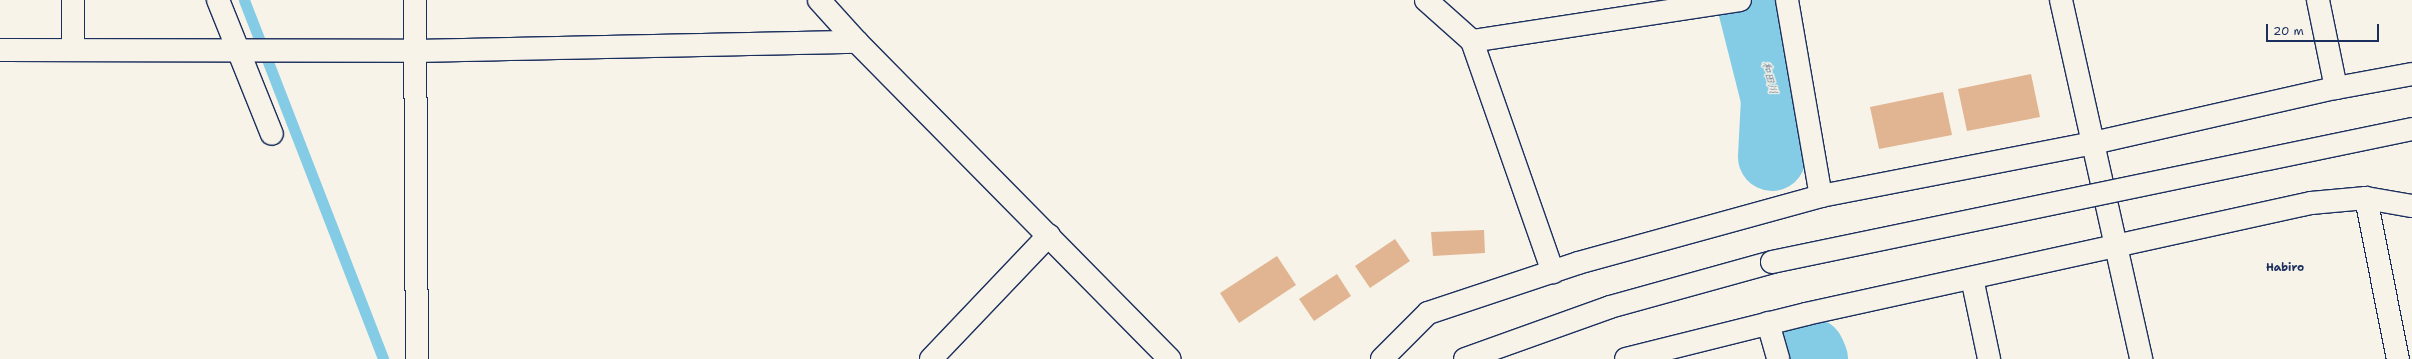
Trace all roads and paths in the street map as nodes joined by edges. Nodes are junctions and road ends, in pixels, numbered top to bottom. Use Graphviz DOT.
graph roads {
  1 [pos="73,0"];
  2 [pos="218,0"];
  3 [pos="414,0"];
  4 [pos="819,0"];
  5 [pos="1426,0"];
  6 [pos="1786,0"];
  7 [pos="2061,0"];
  8 [pos="2318,0"];
  9 [pos="1731,1"];
  10 [pos="1472,41"];
  11 [pos="857,42"];
  12 [pos="0,50"];
  13 [pos="73,50"];
  14 [pos="240,50"];
  15 [pos="415,51"];
  16 [pos="2412,74"];
  17 [pos="2336,88"];
  18 [pos="2412,129"];
  19 [pos="272,134"];
  20 [pos="2093,143"];
  21 [pos="2216,174"];
  22 [pos="1821,196"];
  23 [pos="2366,198"];
  24 [pos="2105,199"];
  25 [pos="2412,206"];
  26 [pos="1049,235"];
  27 [pos="2115,246"];
  28 [pos="1553,272"];
  29 [pos="1972,278"];
  30 [pos="1768,323"];
  31 [pos="418,359"];
  32 [pos="931,359"];
  33 [pos="1170,359"];
  34 [pos="1382,359"];
  35 [pos="1465,359"];
  36 [pos="1626,359"];
  37 [pos="1778,359"];
  38 [pos="1989,359"];
  39 [pos="2140,359"];
  40 [pos="2398,359"];
  1 -- 13 [label="street"];
  2 -- 14 [label="street"];
  3 -- 15 [label="street"];
  4 -- 11 [label="street"];
  5 -- 10 [label="street"];
  6 -- 22 [label="street"];
  7 -- 20 [label="street"];
  8 -- 17 [label="street"];
  9 -- 10 [label="street"];
  10 -- 28 [label="street"];
  11 -- 15 [label="street"];
  11 -- 26 [label="street"];
  12 -- 13 [label="street"];
  13 -- 14 [label="street"];
  14 -- 15 [label="street"];
  14 -- 19 [label="street"];
  15 -- 31 [label="street"];
  16 -- 17 [label="street"];
  17 -- 20 [label="street"];
  18 -- 35 [label="street, bridge"];
  20 -- 22 [label="street"];
  20 -- 24 [label="street"];
  21 -- 24 [label="street"];
  22 -- 28 [label="street"];
  23 -- 25 [label="street"];
  23 -- 27 [label="street"];
  23 -- 40 [label="street"];
  24 -- 27 [label="street"];
  26 -- 32 [label="street"];
  26 -- 33 [label="street"];
  27 -- 29 [label="street"];
  27 -- 39 [label="street"];
  28 -- 34 [label="street"];
  29 -- 30 [label="street"];
  29 -- 38 [label="street"];
  30 -- 36 [label="street"];
  30 -- 37 [label="street"];
}
